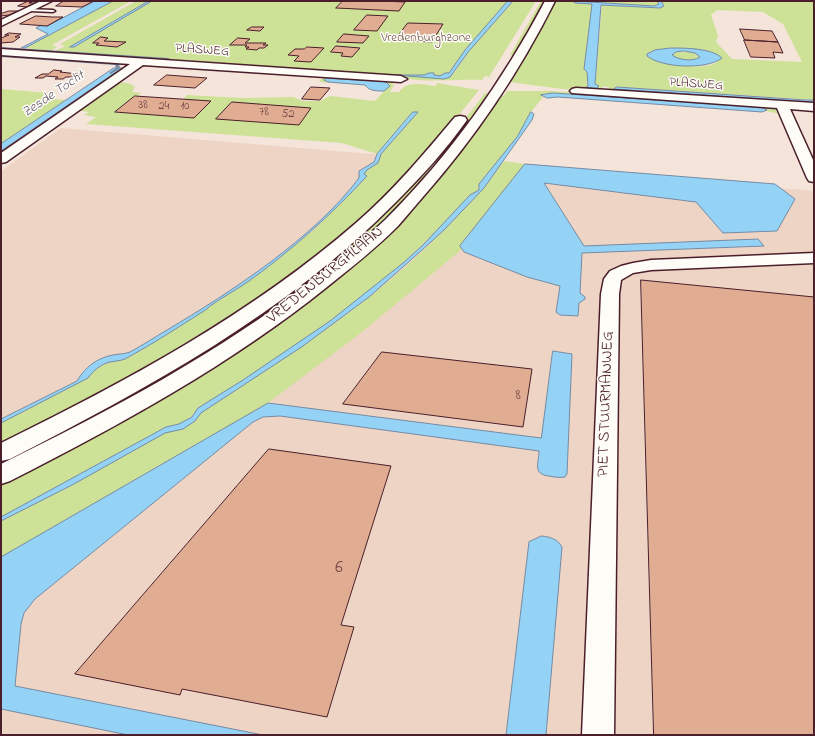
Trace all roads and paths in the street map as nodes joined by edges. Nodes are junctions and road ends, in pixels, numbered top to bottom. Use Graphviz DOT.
graph roads {
  1 [pos="48,1"];
  2 [pos="538,1"];
  3 [pos="550,1"];
  4 [pos="8,8"];
  5 [pos="30,10"];
  6 [pos="52,11"];
  7 [pos="533,12"];
  8 [pos="1,23"];
  9 [pos="1,52"];
  10 [pos="141,61"];
  11 [pos="401,79"];
  12 [pos="496,87"];
  13 [pos="576,91"];
  14 [pos="782,105"];
  15 [pos="814,107"];
  16 [pos="1,159"];
  17 [pos="814,178"];
  18 [pos="814,258"];
  19 [pos="1,453"];
  20 [pos="1,475"];
  21 [pos="598,735"];
  1 -- 5 [label="street"];
  2 -- 7 [label="street"];
  3 -- 12 [label="street, VREDENBURGHLAAN"];
  4 -- 5 [label="street"];
  5 -- 6 [label="lane"];
  5 -- 8 [label="street"];
  9 -- 10 [label="street, PLASWEG"];
  10 -- 11 [label="street, PLASWEG"];
  10 -- 16 [label="street"];
  12 -- 19 [label="street, VREDENBURGHLAAN"];
  12 -- 20 [label="street, VREDENBURGHLAAN"];
  13 -- 14 [label="street, PLASWEG"];
  14 -- 15 [label="street, PLASWEG"];
  14 -- 17 [label="street"];
  18 -- 21 [label="street, PIET STUURMANWEG"];
}
